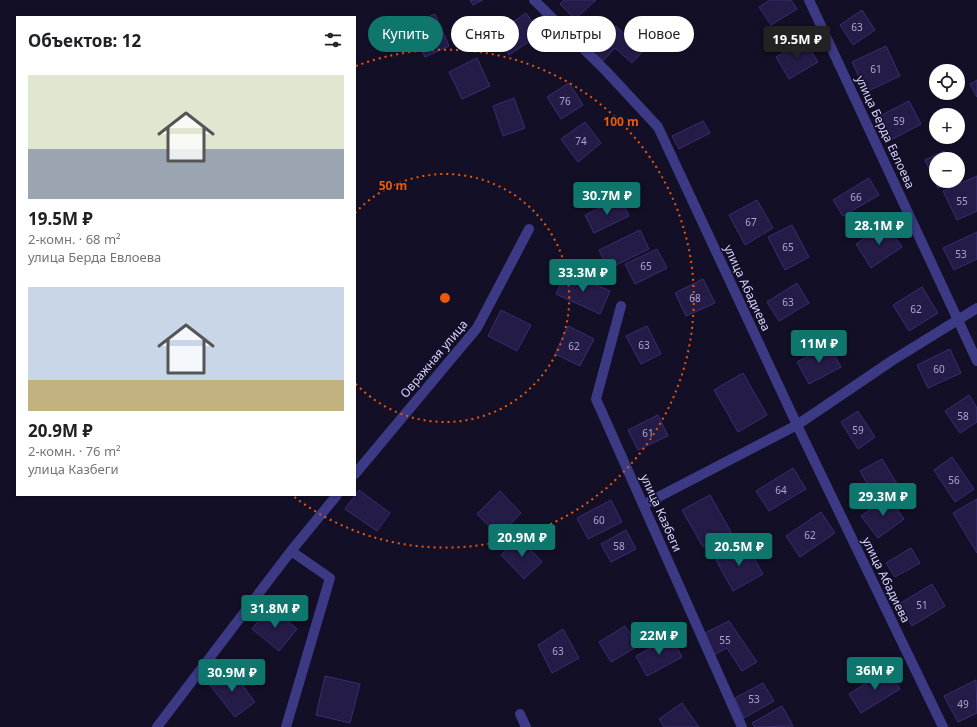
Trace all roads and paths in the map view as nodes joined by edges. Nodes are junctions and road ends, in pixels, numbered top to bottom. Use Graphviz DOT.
graph roads {
  1 [pos="534,0"];
  2 [pos="809,0"];
  3 [pos="529,229"];
  4 [pos="621,306"];
  5 [pos="977,308"];
  6 [pos="958,319"];
  7 [pos="977,361"];
  8 [pos="797,425"];
  9 [pos="356,473"];
  10 [pos="337,496"];
  11 [pos="643,505"];
  12 [pos="291,551"];
  13 [pos="520,714"];
  14 [pos="157,727"];
  15 [pos="286,727"];
  16 [pos="526,727"];
  17 [pos="742,727"];
  18 [pos="943,727"];
  1 -- 8 [label="street, улица Абадиева"];
  2 -- 6 [label="street, улица Берда Евлоева"];
  3 -- 9 [label="street, Овражная улица"];
  4 -- 11 [label="street, улица Казбеги"];
  5 -- 6 [label="street"];
  6 -- 7 [label="street, улица Берда Евлоева"];
  6 -- 8 [label="street"];
  8 -- 11 [label="street"];
  8 -- 18 [label="street, улица Абадиева"];
  10 -- 12 [label="street"];
  11 -- 17 [label="street, улица Казбеги"];
  12 -- 14 [label="street"];
  12 -- 15 [label="street"];
  13 -- 16 [label="street"];
}
